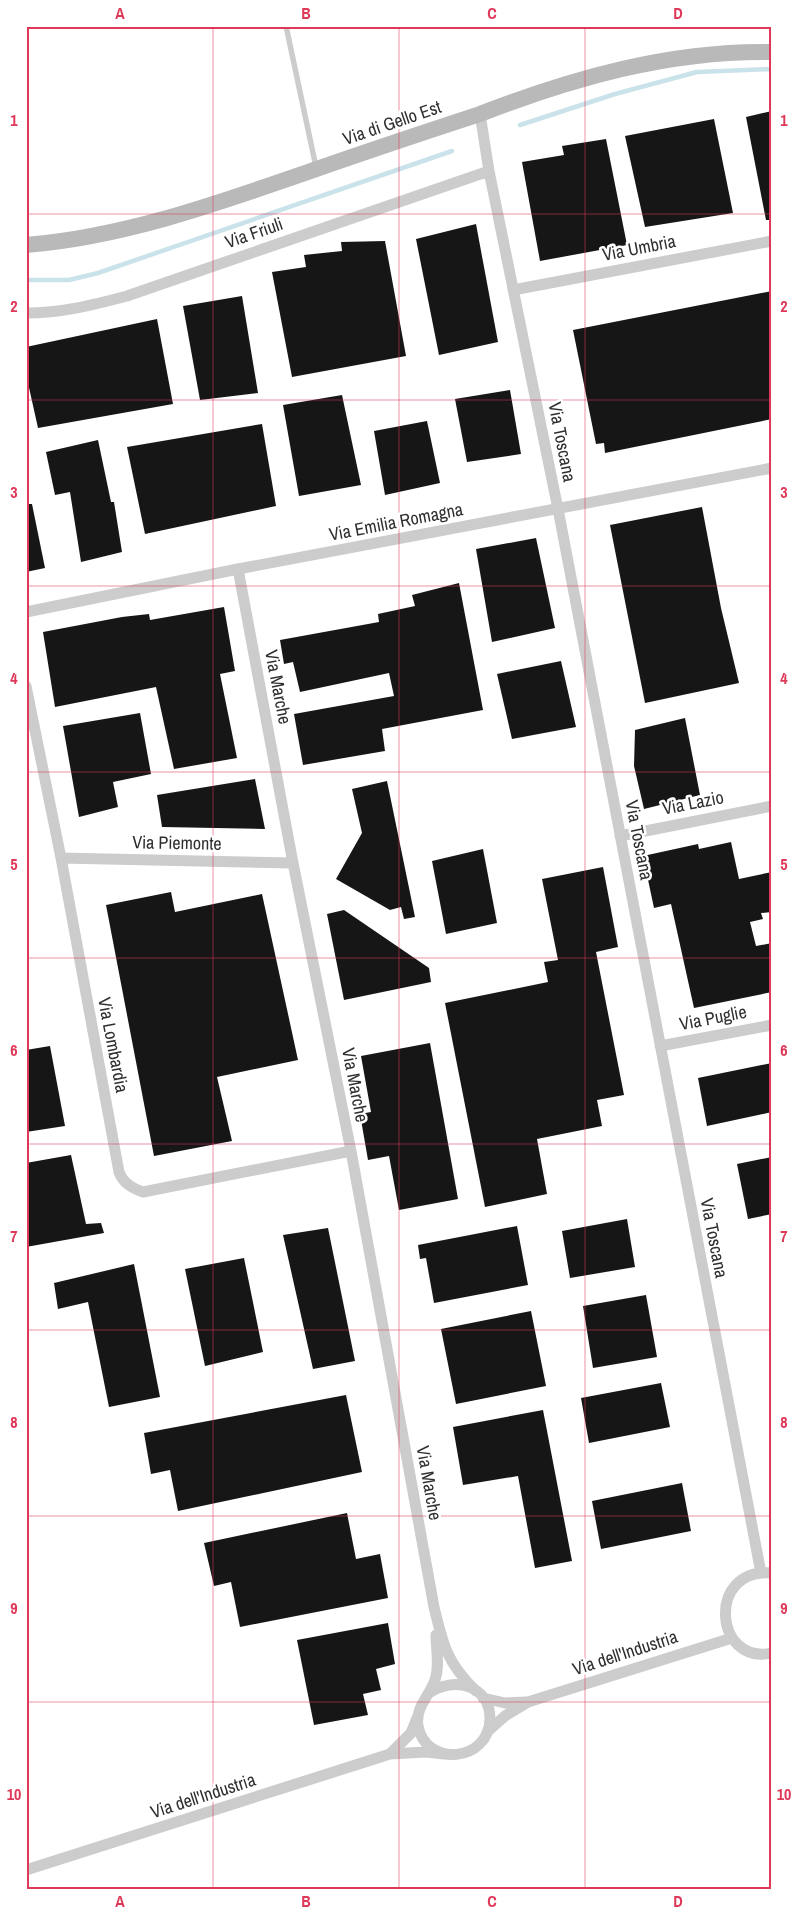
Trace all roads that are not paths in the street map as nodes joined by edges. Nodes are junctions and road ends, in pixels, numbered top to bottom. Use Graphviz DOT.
graph roads {
  1 [pos="286,26"];
  2 [pos="772,52"];
  3 [pos="480,114"];
  4 [pos="316,169"];
  5 [pos="489,170"];
  6 [pos="772,241"];
  7 [pos="26,245"];
  8 [pos="513,290"];
  9 [pos="26,314"];
  10 [pos="772,468"];
  11 [pos="558,509"];
  12 [pos="238,569"];
  13 [pos="26,612"];
  14 [pos="26,686"];
  15 [pos="772,806"];
  16 [pos="620,836"];
  17 [pos="61,858"];
  18 [pos="293,862"];
  19 [pos="772,1025"];
  20 [pos="660,1046"];
  21 [pos="351,1151"];
  22 [pos="766,1573"];
  23 [pos="434,1607"];
  24 [pos="732,1638"];
  25 [pos="772,1653"];
  26 [pos="429,1693"];
  27 [pos="480,1694"];
  28 [pos="528,1702"];
  29 [pos="418,1712"];
  30 [pos="487,1732"];
  31 [pos="390,1754"];
  32 [pos="444,1754"];
  33 [pos="26,1870"];
  1 -- 4 [label="lane"];
  2 -- 3 [label="main road, Via di Gello Est"];
  3 -- 4 [label="main road, Via di Gello Est"];
  3 -- 5 [label="street, Via Toscana"];
  4 -- 7 [label="main road, Via di Gello Est"];
  5 -- 8 [label="street, Via Toscana"];
  5 -- 9 [label="street, Via Friuli"];
  6 -- 8 [label="street, Via Umbria"];
  8 -- 11 [label="street, Via Toscana"];
  10 -- 11 [label="street, Via Emilia Romagna"];
  11 -- 12 [label="street, Via Emilia Romagna"];
  11 -- 16 [label="street, Via Toscana"];
  12 -- 13 [label="street, Via Emilia Romagna"];
  12 -- 18 [label="street, Via Marche"];
  14 -- 17 [label="street, Via Lombardia"];
  15 -- 16 [label="street, Via Lazio"];
  16 -- 20 [label="street, Via Toscana"];
  17 -- 18 [label="street, Via Piemonte"];
  17 -- 21 [label="street, Via Lombardia"];
  18 -- 21 [label="street, Via Marche"];
  19 -- 20 [label="street, Via Puglie"];
  20 -- 22 [label="street, Via Toscana"];
  21 -- 23 [label="street, Via Marche"];
  22 -- 24 [label="street"];
  23 -- 26 [label="street, Via Marche"];
  23 -- 27 [label="street, Via Marche"];
  24 -- 25 [label="street"];
  24 -- 28 [label="street, Via dell'Industria"];
  26 -- 27 [label="street, Via dell'Industria"];
  26 -- 29 [label="street, Via dell'Industria"];
  27 -- 28 [label="street, Via dell'Industria"];
  27 -- 30 [label="street"];
  28 -- 30 [label="street, Via dell'Industria"];
  29 -- 31 [label="street, Via dell'Industria"];
  29 -- 32 [label="street"];
  30 -- 32 [label="street, Via dell'Industria"];
  31 -- 32 [label="street, Via dell'Industria"];
  31 -- 33 [label="street, Via dell'Industria"];
}
